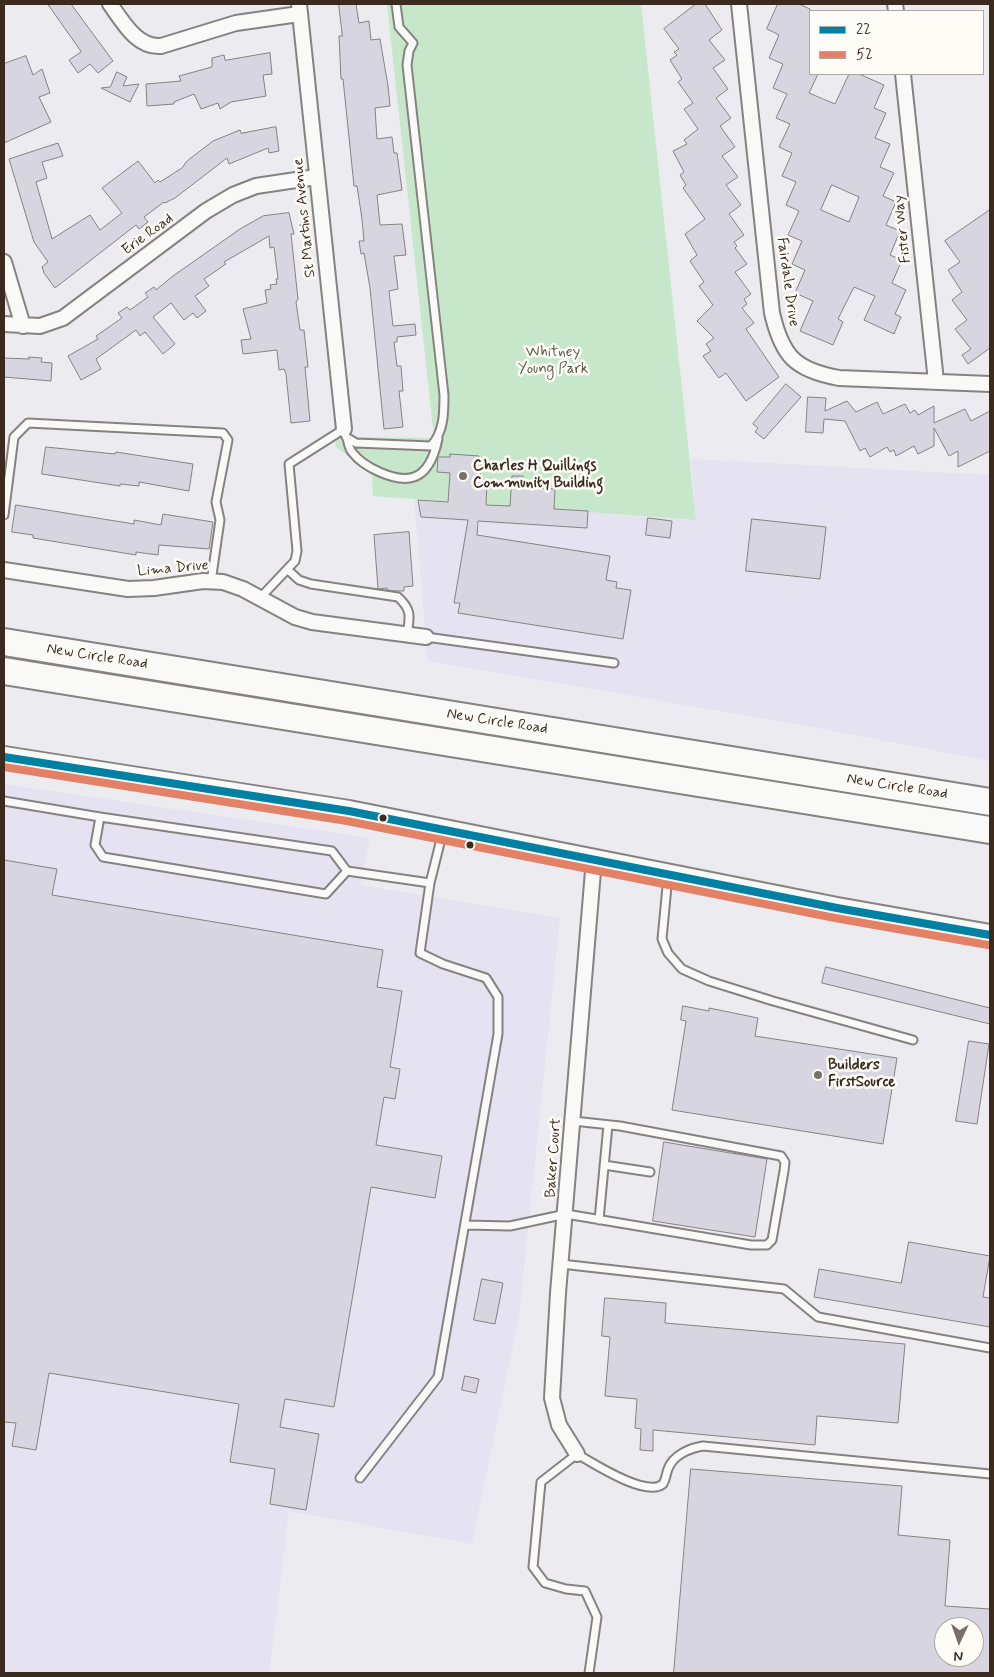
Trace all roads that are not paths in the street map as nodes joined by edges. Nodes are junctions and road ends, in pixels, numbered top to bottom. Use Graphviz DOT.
graph roads {
  1 [pos="110,4"];
  2 [pos="396,4"];
  3 [pos="739,4"];
  4 [pos="299,9"];
  5 [pos="903,75"];
  6 [pos="316,177"];
  7 [pos="4,262"];
  8 [pos="4,324"];
  9 [pos="23,326"];
  10 [pos="936,381"];
  11 [pos="990,384"];
  12 [pos="345,433"];
  13 [pos="438,438"];
  14 [pos="4,515"];
  15 [pos="4,570"];
  16 [pos="288,570"];
  17 [pos="212,582"];
  18 [pos="259,598"];
  19 [pos="407,635"];
  20 [pos="426,637"];
  21 [pos="4,642"];
  22 [pos="614,663"];
  23 [pos="4,671"];
  24 [pos="4,757"];
  25 [pos="4,800"];
  26 [pos="990,802"];
  27 [pos="100,817"];
  28 [pos="443,829"];
  29 [pos="990,830"];
  30 [pos="594,859"];
  31 [pos="347,871"];
  32 [pos="668,874"];
  33 [pos="430,883"];
  34 [pos="990,935"];
  35 [pos="913,1040"];
  36 [pos="573,1121"];
  37 [pos="608,1125"];
  38 [pos="604,1165"];
  39 [pos="650,1172"];
  40 [pos="566,1214"];
  41 [pos="599,1220"];
  42 [pos="464,1225"];
  43 [pos="561,1264"];
  44 [pos="990,1348"];
  45 [pos="576,1454"];
  46 [pos="990,1474"];
  47 [pos="360,1478"];
  48 [pos="589,1673"];
  1 -- 4 [label="street"];
  2 -- 13 [label="lane"];
  3 -- 10 [label="street, Fairdale Drive"];
  4 -- 6 [label="street, St Martins Avenue"];
  5 -- 10 [label="street, Fister Way"];
  6 -- 9 [label="street, Erie Road"];
  6 -- 12 [label="street, St Martins Avenue"];
  7 -- 9 [label="street"];
  8 -- 9 [label="street, Erie Road"];
  10 -- 11 [label="street, Fairdale Drive"];
  12 -- 13 [label="lane"];
  12 -- 13 [label="lane"];
  12 -- 16 [label="lane"];
  14 -- 17 [label="lane"];
  15 -- 17 [label="street, Lima Drive"];
  16 -- 18 [label="lane"];
  16 -- 19 [label="lane"];
  17 -- 18 [label="street, Lima Drive"];
  18 -- 19 [label="street, Lima Drive"];
  19 -- 20 [label="street, Lima Drive"];
  20 -- 22 [label="lane"];
  21 -- 26 [label="highway, New Circle Road"];
  23 -- 29 [label="highway, New Circle Road"];
  24 -- 28 [label="street"];
  25 -- 27 [label="lane"];
  27 -- 31 [label="lane"];
  27 -- 31 [label="lane"];
  28 -- 30 [label="street"];
  28 -- 33 [label="lane"];
  30 -- 32 [label="street"];
  30 -- 36 [label="street, Baker Court"];
  31 -- 33 [label="lane"];
  32 -- 34 [label="street"];
  32 -- 35 [label="lane"];
  33 -- 42 [label="lane"];
  36 -- 37 [label="lane"];
  36 -- 40 [label="street, Baker Court"];
  37 -- 38 [label="lane"];
  37 -- 41 [label="lane"];
  38 -- 39 [label="lane"];
  38 -- 41 [label="lane"];
  40 -- 41 [label="lane"];
  40 -- 42 [label="lane"];
  40 -- 43 [label="street, Baker Court"];
  42 -- 47 [label="lane"];
  43 -- 44 [label="lane"];
  43 -- 45 [label="street, Baker Court"];
  45 -- 46 [label="lane"];
  45 -- 48 [label="lane"];
}
